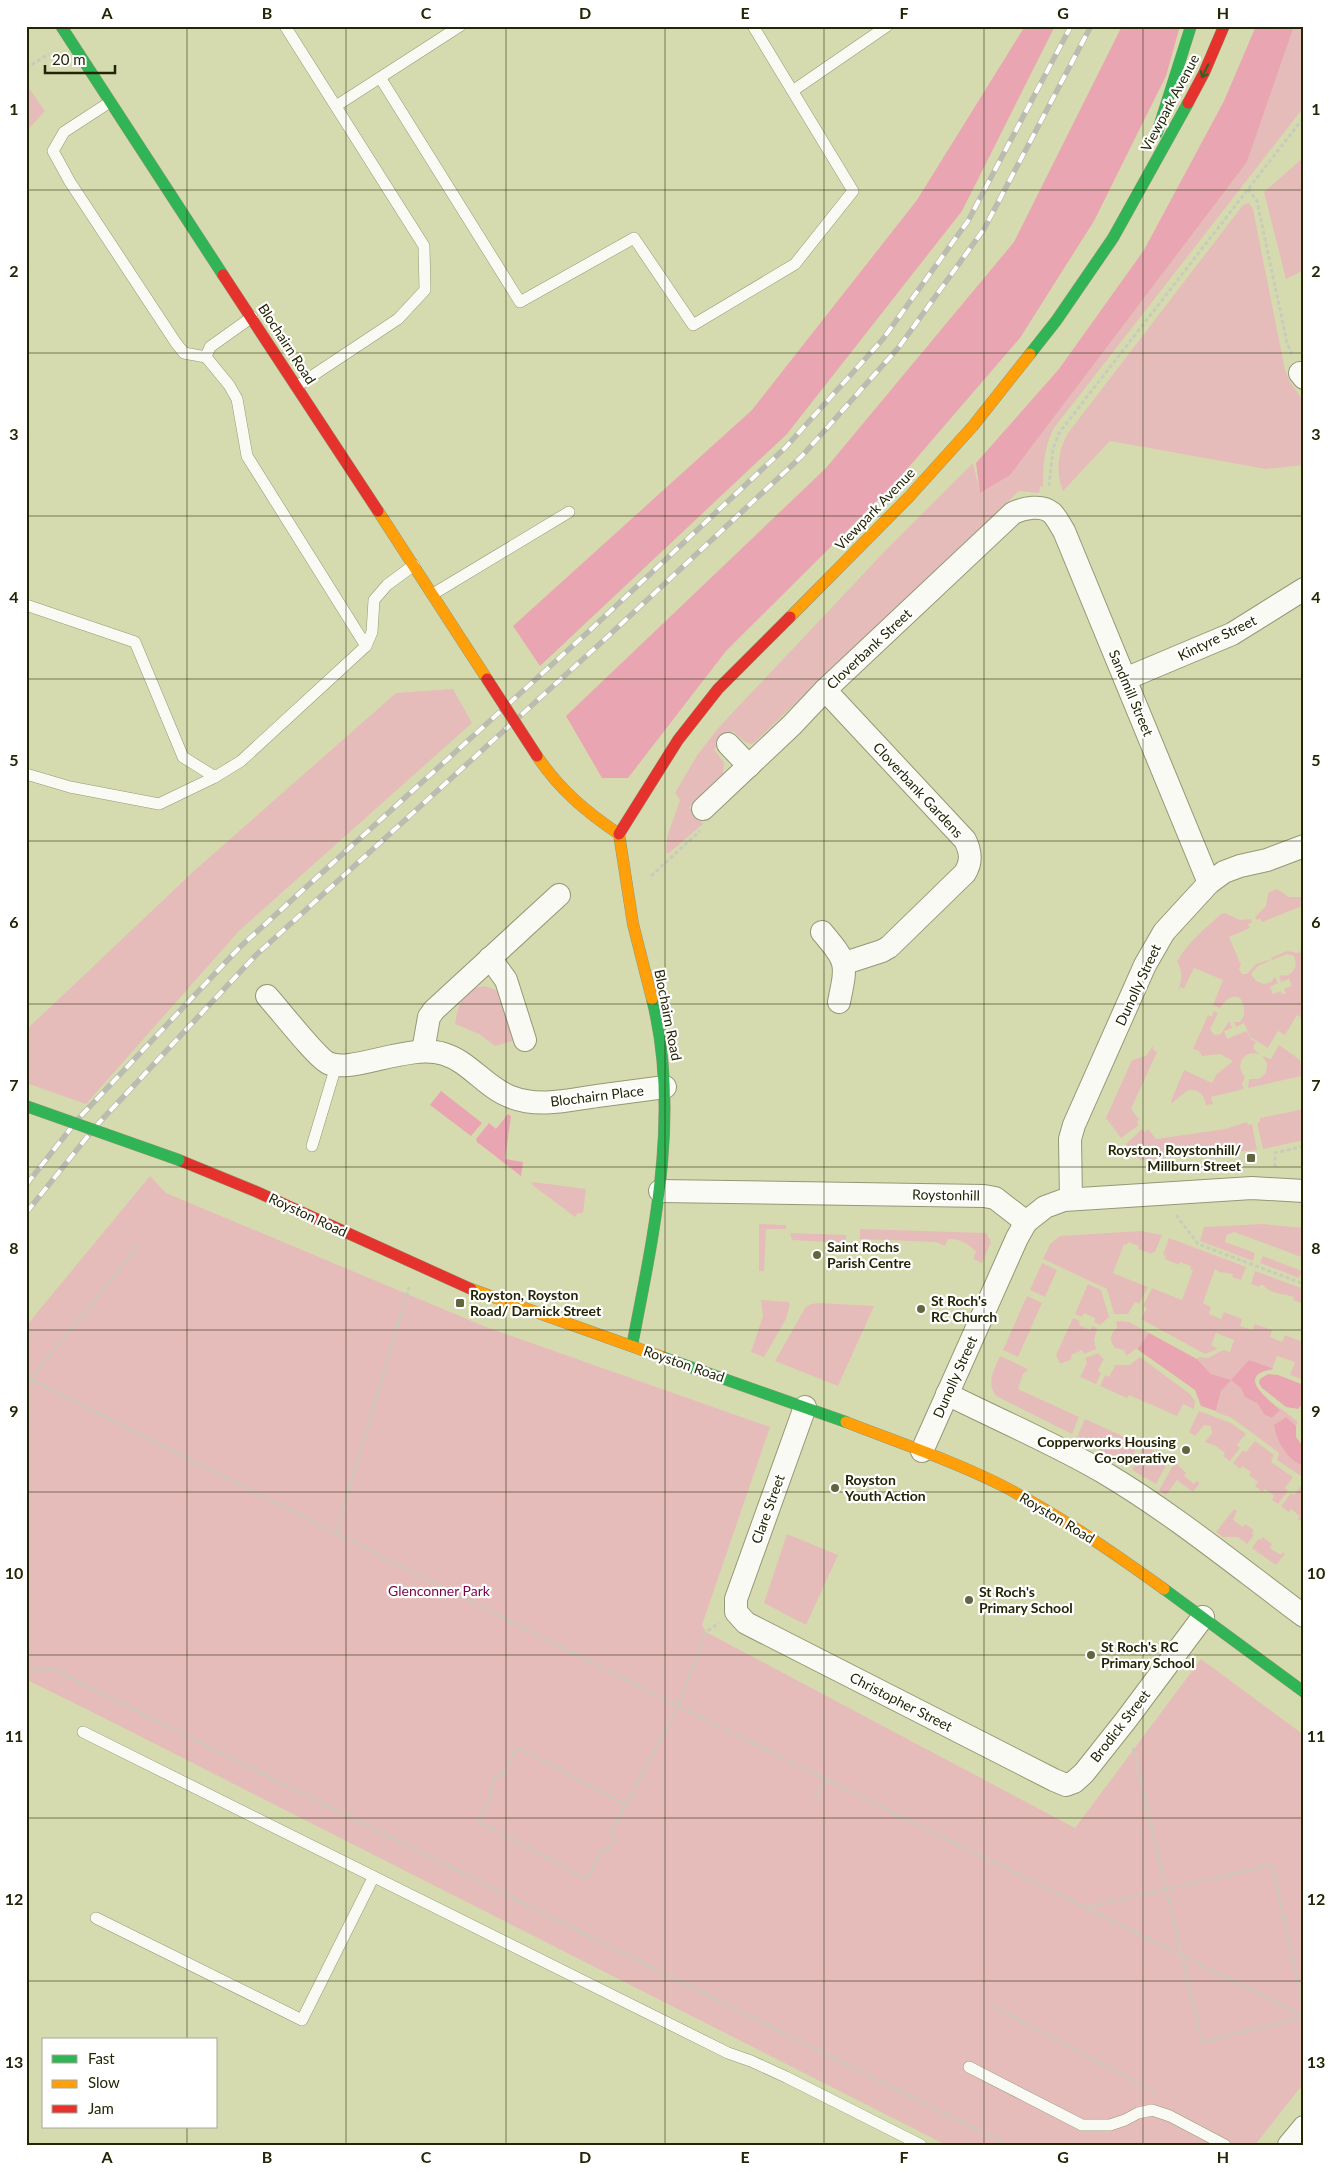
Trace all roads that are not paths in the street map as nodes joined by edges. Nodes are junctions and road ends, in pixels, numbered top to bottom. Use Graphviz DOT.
graph roads {
  1 [pos="61,26"];
  2 [pos="285,26"];
  3 [pos="460,26"];
  4 [pos="753,26"];
  5 [pos="888,26"];
  6 [pos="1191,26"];
  7 [pos="1224,26"];
  8 [pos="381,79"];
  9 [pos="794,90"];
  10 [pos="110,102"];
  11 [pos="336,106"];
  12 [pos="1138,192"];
  13 [pos="252,318"];
  14 [pos="206,357"];
  15 [pos="297,386"];
  16 [pos="1044,510"];
  17 [pos="569,512"];
  18 [pos="414,565"];
  19 [pos="1304,589"];
  20 [pos="433,594"];
  21 [pos="26,605"];
  22 [pos="366,646"];
  23 [pos="1125,679"];
  24 [pos="825,690"];
  25 [pos="728,744"];
  26 [pos="748,766"];
  27 [pos="26,774"];
  28 [pos="215,777"];
  29 [pos="703,809"];
  30 [pos="619,834"];
  31 [pos="1304,846"];
  32 [pos="1209,883"];
  33 [pos="559,895"];
  34 [pos="822,932"];
  35 [pos="490,958"];
  36 [pos="845,963"];
  37 [pos="267,996"];
  38 [pos="839,1002"];
  39 [pos="525,1040"];
  40 [pos="423,1051"];
  41 [pos="336,1066"];
  42 [pos="665,1087"];
  43 [pos="26,1106"];
  44 [pos="312,1146"];
  45 [pos="1304,1190"];
  46 [pos="660,1191"];
  47 [pos="1071,1199"];
  48 [pos="1026,1222"];
  49 [pos="632,1346"];
  50 [pos="947,1394"];
  51 [pos="805,1407"];
  52 [pos="922,1451"];
  53 [pos="736,1612"];
  54 [pos="1304,1616"];
  55 [pos="1203,1617"];
  56 [pos="1304,1692"];
  57 [pos="83,1732"];
  58 [pos="1070,1784"];
  59 [pos="374,1878"];
  60 [pos="96,1918"];
  61 [pos="969,2067"];
  62 [pos="1304,2127"];
  63 [pos="921,2145"];
  64 [pos="1225,2145"];
  65 [pos="1289,2145"];
  1 -- 10 [label="street, Blochairn Road"];
  2 -- 11 [label="lane"];
  3 -- 8 [label="lane"];
  4 -- 9 [label="lane"];
  5 -- 9 [label="lane"];
  6 -- 12 [label="street, Viewpark Avenue"];
  7 -- 12 [label="street, Viewpark Avenue, one-way"];
  8 -- 9 [label="lane"];
  8 -- 11 [label="lane"];
  10 -- 13 [label="street, Blochairn Road"];
  10 -- 14 [label="lane"];
  11 -- 15 [label="lane"];
  12 -- 30 [label="street, Viewpark Avenue"];
  13 -- 14 [label="lane"];
  13 -- 15 [label="street, Blochairn Road"];
  14 -- 22 [label="lane"];
  15 -- 18 [label="street, Blochairn Road"];
  16 -- 23 [label="street, Sandmill Street"];
  16 -- 24 [label="street, Cloverbank Street"];
  17 -- 20 [label="lane"];
  18 -- 20 [label="street, Blochairn Road"];
  18 -- 22 [label="lane"];
  19 -- 23 [label="street, Kintyre Street"];
  20 -- 30 [label="street, Blochairn Road, bridge"];
  21 -- 28 [label="lane"];
  22 -- 28 [label="lane"];
  23 -- 32 [label="street, Sandmill Street"];
  24 -- 26 [label="street, Cloverbank Street"];
  24 -- 36 [label="street, Cloverbank Gardens"];
  25 -- 26 [label="street"];
  26 -- 29 [label="street, Cloverbank Street"];
  27 -- 28 [label="lane"];
  30 -- 42 [label="street, Blochairn Road"];
  31 -- 32 [label="street, Dunolly Street"];
  32 -- 47 [label="street, Dunolly Street"];
  33 -- 35 [label="street"];
  34 -- 36 [label="street"];
  35 -- 39 [label="street"];
  35 -- 40 [label="street"];
  36 -- 38 [label="street"];
  37 -- 41 [label="street"];
  40 -- 41 [label="street, Blochairn Place"];
  40 -- 42 [label="street, Blochairn Place"];
  41 -- 44 [label="lane"];
  42 -- 46 [label="street, Blochairn Road"];
  43 -- 49 [label="street, Royston Road, bridge"];
  45 -- 47 [label="street"];
  46 -- 48 [label="street, Roystonhill"];
  46 -- 49 [label="street, Blochairn Road"];
  47 -- 48 [label="street"];
  48 -- 50 [label="street, Dunolly Street"];
  49 -- 51 [label="street, Royston Road"];
  50 -- 52 [label="street, Dunolly Street"];
  50 -- 54 [label="street"];
  51 -- 52 [label="street, Royston Road"];
  51 -- 53 [label="street, Clare Street"];
  52 -- 55 [label="street, Royston Road"];
  53 -- 58 [label="street, Christopher Street"];
  55 -- 56 [label="street, Royston Road"];
  55 -- 58 [label="street, Brodick Street"];
  57 -- 59 [label="lane"];
  59 -- 60 [label="lane"];
  59 -- 63 [label="lane"];
  61 -- 64 [label="lane"];
  62 -- 65 [label="street"];
}
